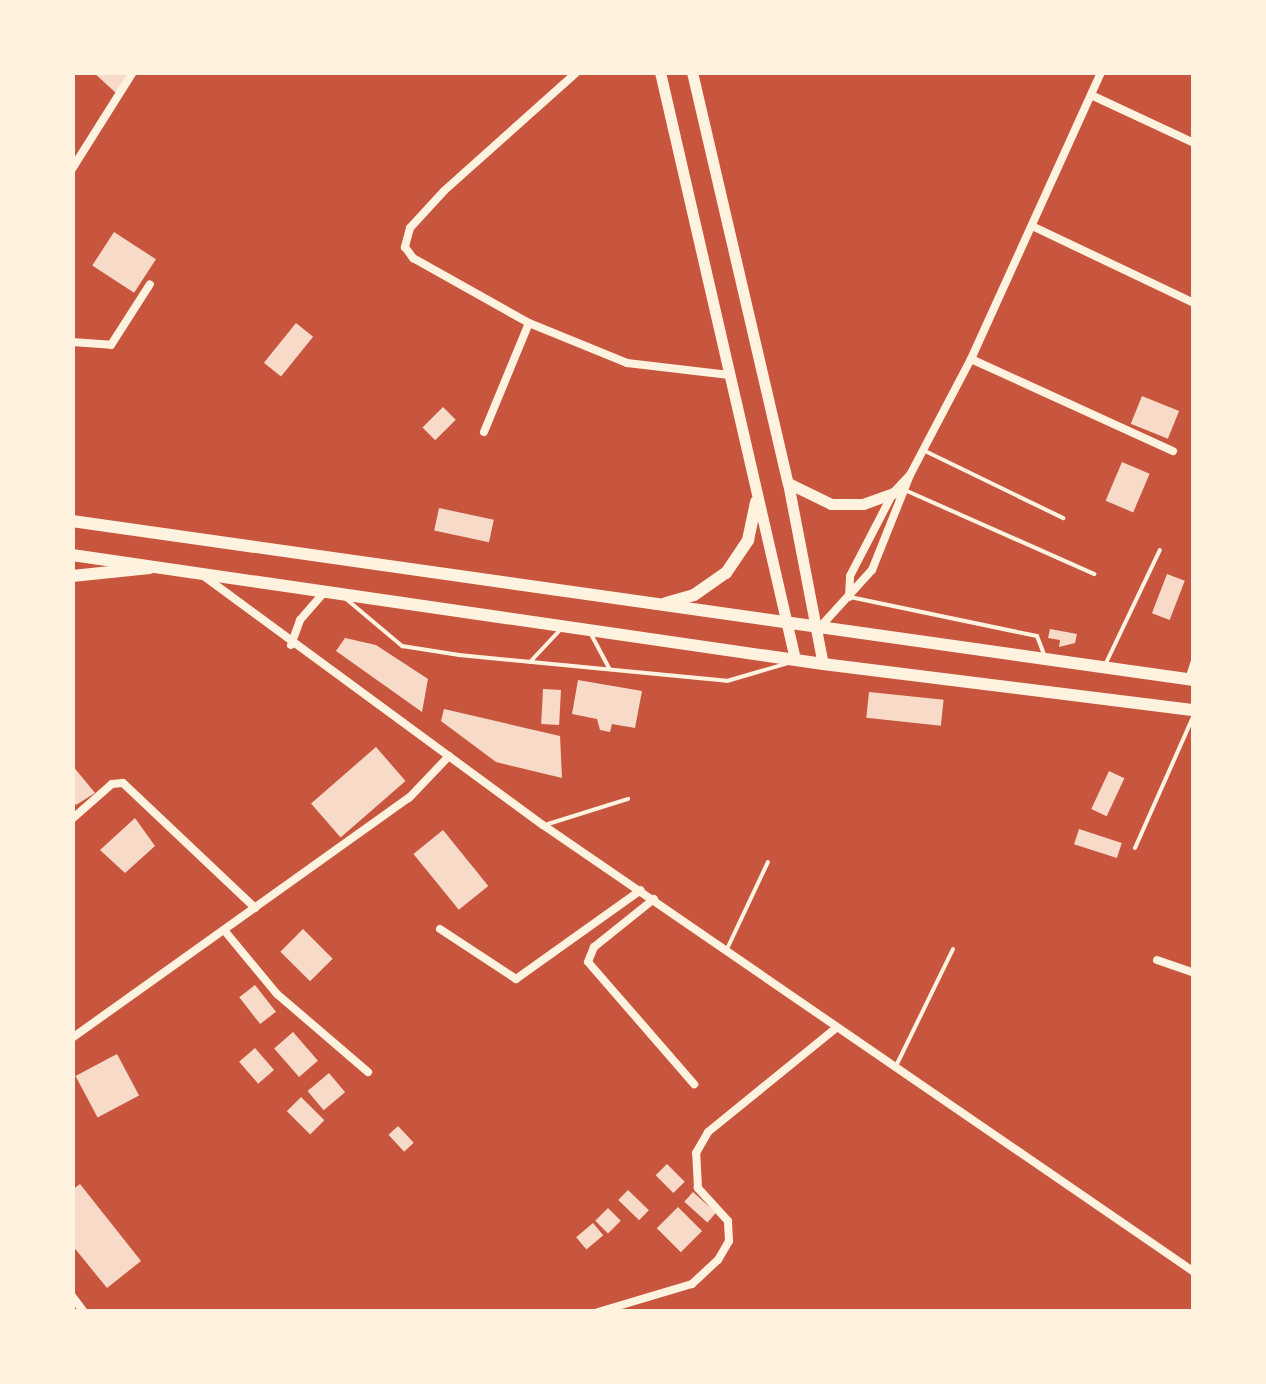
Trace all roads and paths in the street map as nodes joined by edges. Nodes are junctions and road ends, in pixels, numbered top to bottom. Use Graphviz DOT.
graph roads {
  1 [pos="133,72"];
  2 [pos="576,72"];
  3 [pos="660,72"];
  4 [pos="692,72"];
  5 [pos="1101,72"];
  6 [pos="1091,95"];
  7 [pos="1194,144"];
  8 [pos="72,169"];
  9 [pos="1032,226"];
  10 [pos="150,284"];
  11 [pos="1194,303"];
  12 [pos="529,323"];
  13 [pos="72,342"];
  14 [pos="972,359"];
  15 [pos="729,376"];
  16 [pos="484,432"];
  17 [pos="923,450"];
  18 [pos="1174,452"];
  19 [pos="910,474"];
  20 [pos="788,482"];
  21 [pos="907,491"];
  22 [pos="893,493"];
  23 [pos="756,502"];
  24 [pos="1063,518"];
  25 [pos="72,521"];
  26 [pos="1160,550"];
  27 [pos="72,555"];
  28 [pos="167,567"];
  29 [pos="202,574"];
  30 [pos="1094,574"];
  31 [pos="72,576"];
  32 [pos="324,592"];
  33 [pos="342,594"];
  34 [pos="848,597"];
  35 [pos="656,604"];
  36 [pos="786,624"];
  37 [pos="565,626"];
  38 [pos="588,628"];
  39 [pos="816,630"];
  40 [pos="291,645"];
  41 [pos="1194,656"];
  42 [pos="795,659"];
  43 [pos="530,662"];
  44 [pos="1045,662"];
  45 [pos="823,664"];
  46 [pos="1104,668"];
  47 [pos="610,670"];
  48 [pos="1191,680"];
  49 [pos="1194,712"];
  50 [pos="450,756"];
  51 [pos="628,798"];
  52 [pos="72,818"];
  53 [pos="543,826"];
  54 [pos="1135,848"];
  55 [pos="768,862"];
  56 [pos="641,890"];
  57 [pos="654,899"];
  58 [pos="255,908"];
  59 [pos="440,928"];
  60 [pos="224,930"];
  61 [pos="953,949"];
  62 [pos="727,950"];
  63 [pos="1157,960"];
  64 [pos="1194,973"];
  65 [pos="837,1026"];
  66 [pos="72,1038"];
  67 [pos="896,1068"];
  68 [pos="368,1072"];
  69 [pos="694,1084"];
  70 [pos="1194,1272"];
  71 [pos="72,1296"];
  72 [pos="84,1312"];
  73 [pos="598,1312"];
  1 -- 8 [label="street"];
  2 -- 12 [label="street"];
  3 -- 15 [label="main road"];
  4 -- 20 [label="main road"];
  5 -- 6 [label="street"];
  6 -- 7 [label="street"];
  6 -- 9 [label="street"];
  9 -- 11 [label="street"];
  9 -- 14 [label="street"];
  10 -- 13 [label="street"];
  12 -- 15 [label="street"];
  12 -- 16 [label="street"];
  14 -- 17 [label="street"];
  14 -- 18 [label="street"];
  15 -- 23 [label="main road"];
  17 -- 19 [label="street"];
  17 -- 24 [label="lane"];
  19 -- 21 [label="street"];
  19 -- 22 [label="street"];
  20 -- 22 [label="main road"];
  20 -- 39 [label="main road"];
  21 -- 30 [label="lane"];
  21 -- 34 [label="street"];
  22 -- 34 [label="street"];
  23 -- 35 [label="main road"];
  23 -- 36 [label="main road"];
  25 -- 35 [label="main road"];
  26 -- 46 [label="lane"];
  27 -- 28 [label="main road"];
  28 -- 29 [label="main road"];
  28 -- 31 [label="main road"];
  29 -- 32 [label="main road"];
  29 -- 40 [label="street"];
  32 -- 33 [label="main road"];
  32 -- 40 [label="street"];
  33 -- 37 [label="main road"];
  33 -- 43 [label="lane"];
  34 -- 39 [label="street"];
  34 -- 44 [label="lane"];
  35 -- 36 [label="main road"];
  36 -- 39 [label="main road"];
  36 -- 42 [label="main road"];
  37 -- 38 [label="main road"];
  37 -- 43 [label="lane"];
  38 -- 42 [label="main road"];
  38 -- 47 [label="lane"];
  39 -- 44 [label="main road"];
  39 -- 45 [label="main road"];
  40 -- 50 [label="street"];
  41 -- 48 [label="lane"];
  42 -- 45 [label="main road"];
  42 -- 47 [label="lane"];
  43 -- 47 [label="lane"];
  44 -- 46 [label="main road"];
  45 -- 49 [label="main road"];
  46 -- 48 [label="main road"];
  49 -- 54 [label="lane"];
  50 -- 53 [label="street"];
  50 -- 58 [label="street"];
  51 -- 53 [label="lane"];
  52 -- 58 [label="street"];
  53 -- 56 [label="street"];
  55 -- 62 [label="lane"];
  56 -- 57 [label="street"];
  56 -- 59 [label="street"];
  57 -- 62 [label="street"];
  57 -- 69 [label="street"];
  58 -- 60 [label="street"];
  60 -- 66 [label="street"];
  60 -- 68 [label="street"];
  61 -- 67 [label="lane"];
  62 -- 65 [label="street"];
  63 -- 64 [label="street"];
  65 -- 67 [label="street"];
  65 -- 73 [label="street"];
  67 -- 70 [label="street"];
  71 -- 72 [label="street"];
}
